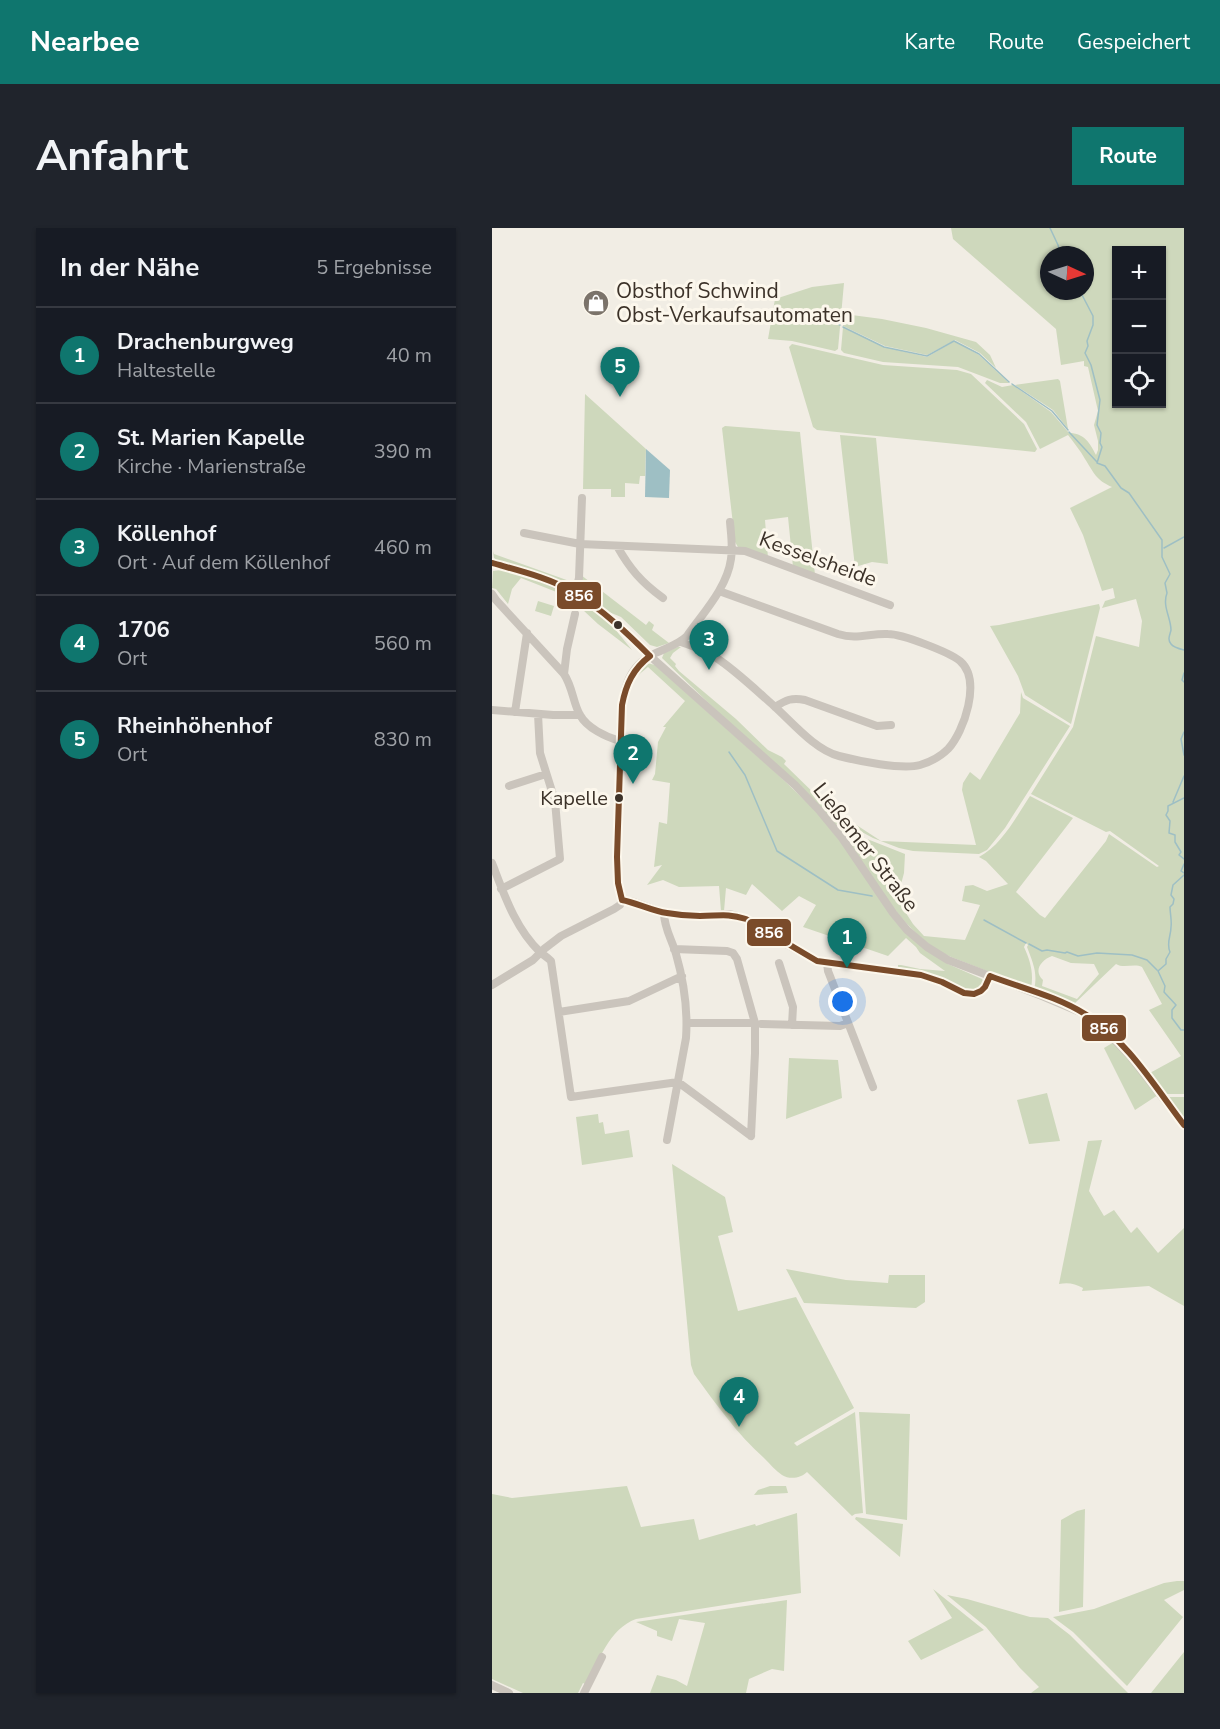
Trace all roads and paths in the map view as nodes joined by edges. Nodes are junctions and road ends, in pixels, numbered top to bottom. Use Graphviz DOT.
graph roads {
  1 [pos="582,498"];
  2 [pos="730,522"];
  3 [pos="524,533"];
  4 [pos="580,544"];
  5 [pos="617,546"];
  6 [pos="732,550"];
  7 [pos="492,563"];
  8 [pos="719,591"];
  9 [pos="492,594"];
  10 [pos="575,594"];
  11 [pos="663,598"];
  12 [pos="890,605"];
  13 [pos="575,614"];
  14 [pos="527,633"];
  15 [pos="681,642"];
  16 [pos="650,656"];
  17 [pos="564,674"];
  18 [pos="775,707"];
  19 [pos="492,710"];
  20 [pos="515,712"];
  21 [pos="538,714"];
  22 [pos="579,715"];
  23 [pos="891,725"];
  24 [pos="620,741"];
  25 [pos="546,774"];
  26 [pos="509,786"];
  27 [pos="492,863"];
  28 [pos="501,889"];
  29 [pos="622,900"];
  30 [pos="664,913"];
  31 [pos="552,942"];
  32 [pos="674,949"];
  33 [pos="540,953"];
  34 [pos="551,961"];
  35 [pos="779,963"];
  36 [pos="827,963"];
  37 [pos="682,976"];
  38 [pos="990,976"];
  39 [pos="492,985"];
  40 [pos="559,1012"];
  41 [pos="687,1023"];
  42 [pos="758,1023"];
  43 [pos="848,1023"];
  44 [pos="792,1025"];
  45 [pos="678,1082"];
  46 [pos="873,1087"];
  47 [pos="1184,1125"];
  48 [pos="668,1140"];
  49 [pos="603,1657"];
  50 [pos="492,1685"];
  51 [pos="509,1693"];
  52 [pos="584,1693"];
  1 -- 4 [label="street"];
  2 -- 6 [label="street"];
  3 -- 4 [label="street, Kesselsheide"];
  4 -- 5 [label="street, Kesselsheide"];
  4 -- 10 [label="street"];
  5 -- 6 [label="street, Kesselsheide"];
  5 -- 11 [label="street"];
  6 -- 8 [label="street"];
  6 -- 12 [label="street, Kesselsheide"];
  7 -- 10 [label="street, Ließemer Straße"];
  8 -- 15 [label="street"];
  8 -- 18 [label="street"];
  9 -- 14 [label="street"];
  10 -- 16 [label="street, Ließemer Straße"];
  13 -- 17 [label="street"];
  14 -- 17 [label="street"];
  14 -- 20 [label="street"];
  15 -- 16 [label="street"];
  15 -- 18 [label="street"];
  16 -- 24 [label="street"];
  16 -- 38 [label="street, Ließemer Straße"];
  17 -- 22 [label="street"];
  18 -- 23 [label="street"];
  19 -- 20 [label="street"];
  20 -- 21 [label="street"];
  21 -- 22 [label="street"];
  21 -- 25 [label="street"];
  22 -- 24 [label="street"];
  24 -- 29 [label="street"];
  25 -- 26 [label="street"];
  25 -- 28 [label="street"];
  27 -- 28 [label="street"];
  28 -- 33 [label="street"];
  29 -- 30 [label="street"];
  29 -- 31 [label="street"];
  30 -- 32 [label="street"];
  30 -- 36 [label="street"];
  31 -- 33 [label="street"];
  31 -- 34 [label="street"];
  32 -- 37 [label="street"];
  32 -- 42 [label="street"];
  33 -- 34 [label="street"];
  33 -- 39 [label="street"];
  34 -- 40 [label="street"];
  35 -- 44 [label="street"];
  36 -- 38 [label="street"];
  36 -- 43 [label="street"];
  37 -- 40 [label="street"];
  37 -- 41 [label="street"];
  38 -- 47 [label="street, Ließemer Straße"];
  40 -- 45 [label="street"];
  41 -- 42 [label="street"];
  41 -- 45 [label="street"];
  42 -- 44 [label="street"];
  42 -- 45 [label="street"];
  43 -- 44 [label="street"];
  43 -- 46 [label="street"];
  45 -- 48 [label="street"];
  49 -- 52 [label="street"];
  50 -- 51 [label="street"];
}
